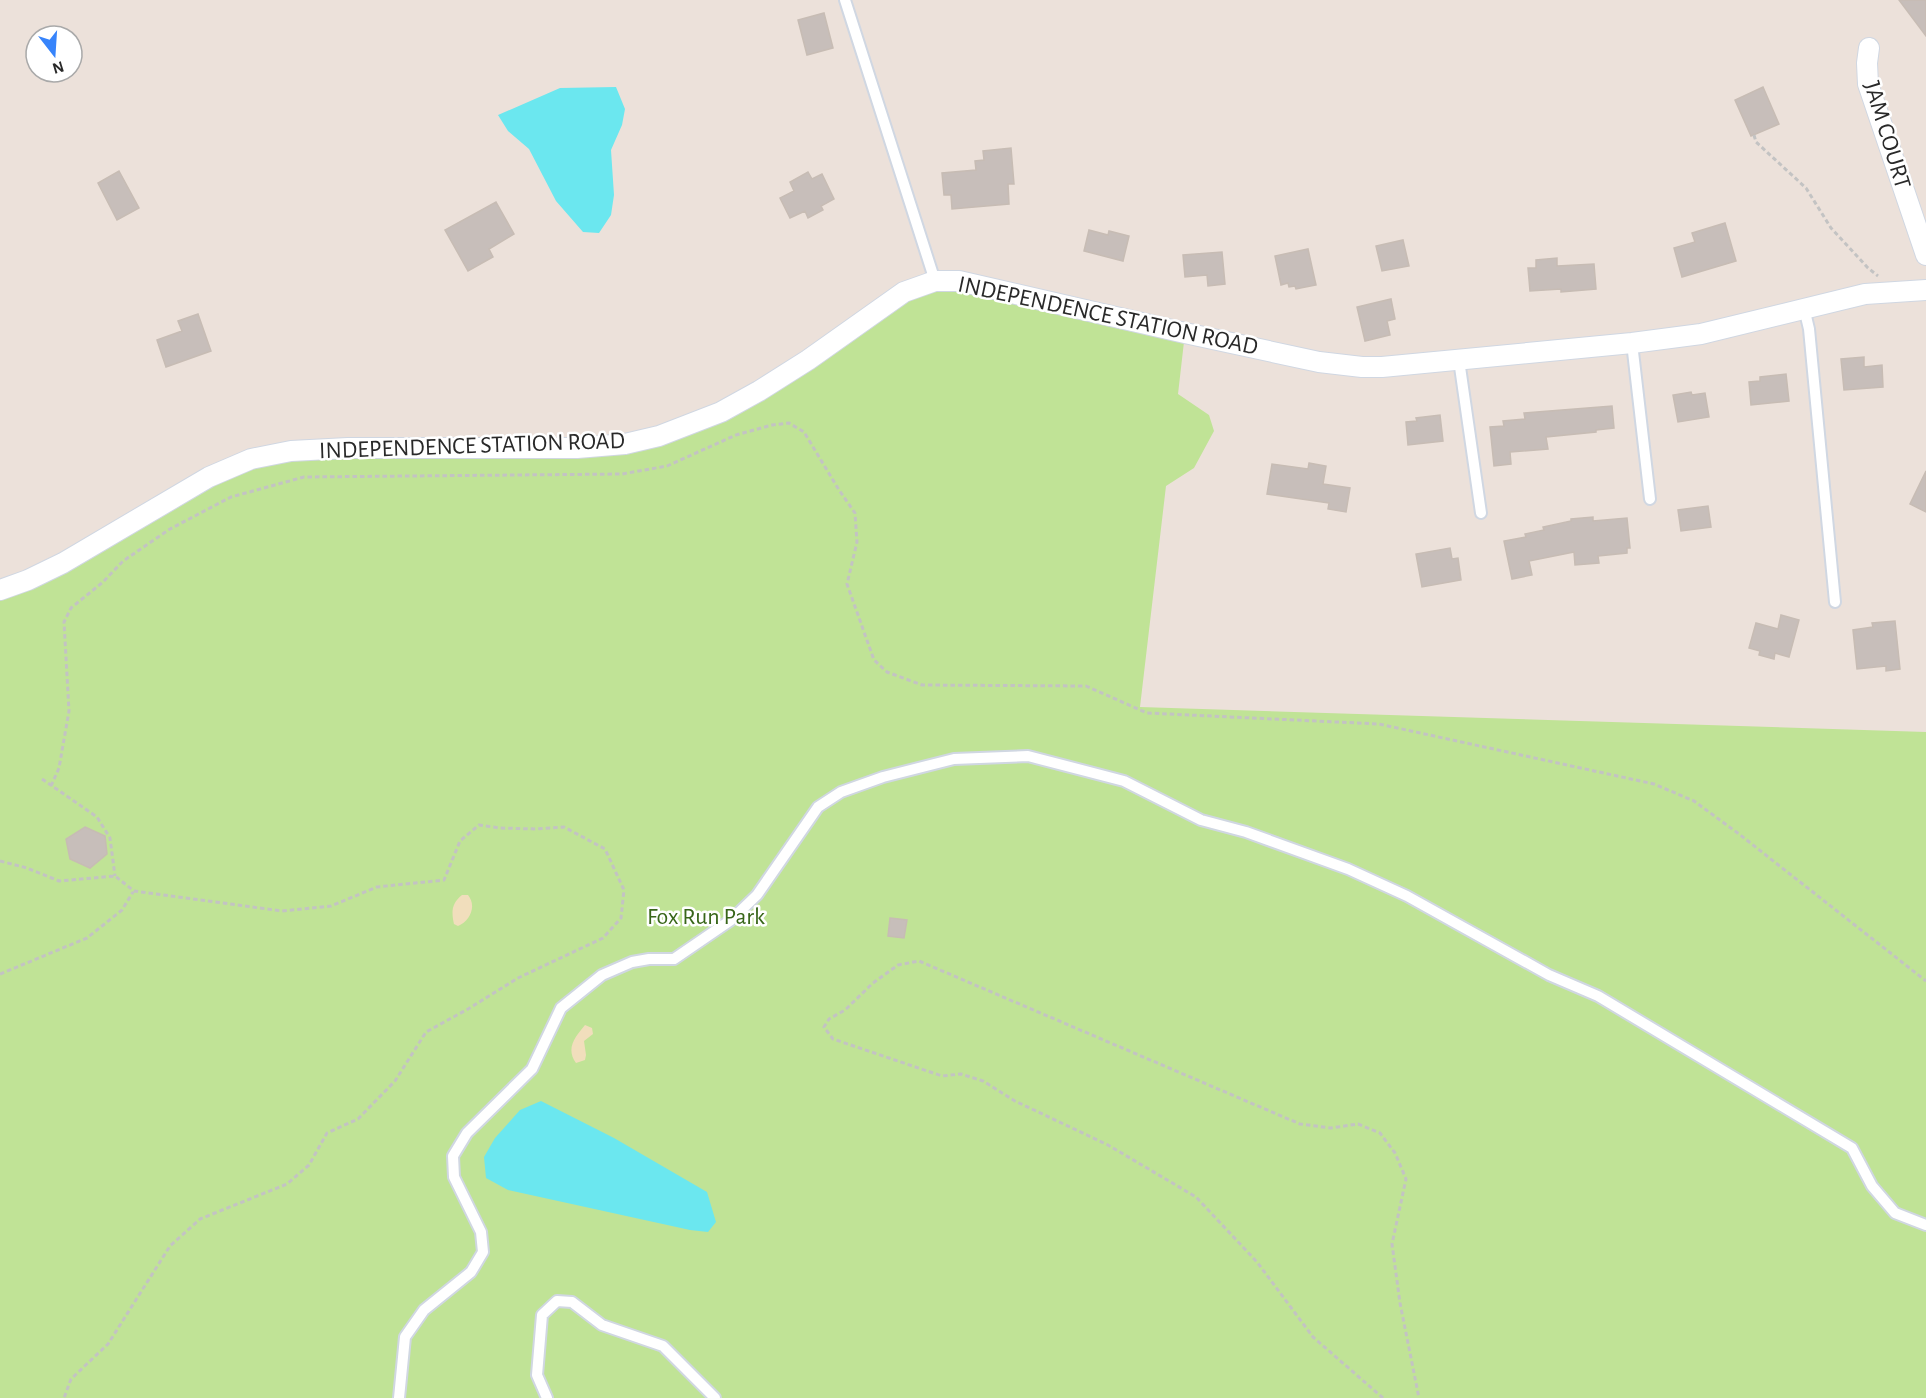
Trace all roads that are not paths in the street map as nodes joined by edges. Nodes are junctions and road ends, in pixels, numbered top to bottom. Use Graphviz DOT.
graph roads {
  1 [pos="845,0"];
  2 [pos="1869,48"];
  3 [pos="1926,255"];
  4 [pos="935,281"];
  5 [pos="1926,290"];
  6 [pos="1804,308"];
  7 [pos="1632,343"];
  8 [pos="1459,360"];
  9 [pos="1650,499"];
  10 [pos="1481,513"];
  11 [pos="0,591"];
  12 [pos="1835,602"];
  13 [pos="1926,1225"];
  14 [pos="399,1398"];
  15 [pos="547,1398"];
  16 [pos="715,1398"];
  1 -- 4 [label="lane"];
  2 -- 3 [label="street, JAM COURT"];
  4 -- 8 [label="street, INDEPENDENCE STATION ROAD"];
  4 -- 11 [label="street, INDEPENDENCE STATION ROAD"];
  5 -- 6 [label="street, INDEPENDENCE STATION ROAD"];
  6 -- 7 [label="street, INDEPENDENCE STATION ROAD"];
  6 -- 12 [label="lane"];
  7 -- 8 [label="street, INDEPENDENCE STATION ROAD"];
  7 -- 9 [label="lane"];
  8 -- 10 [label="lane"];
  13 -- 14 [label="lane"];
  15 -- 16 [label="lane"];
}
